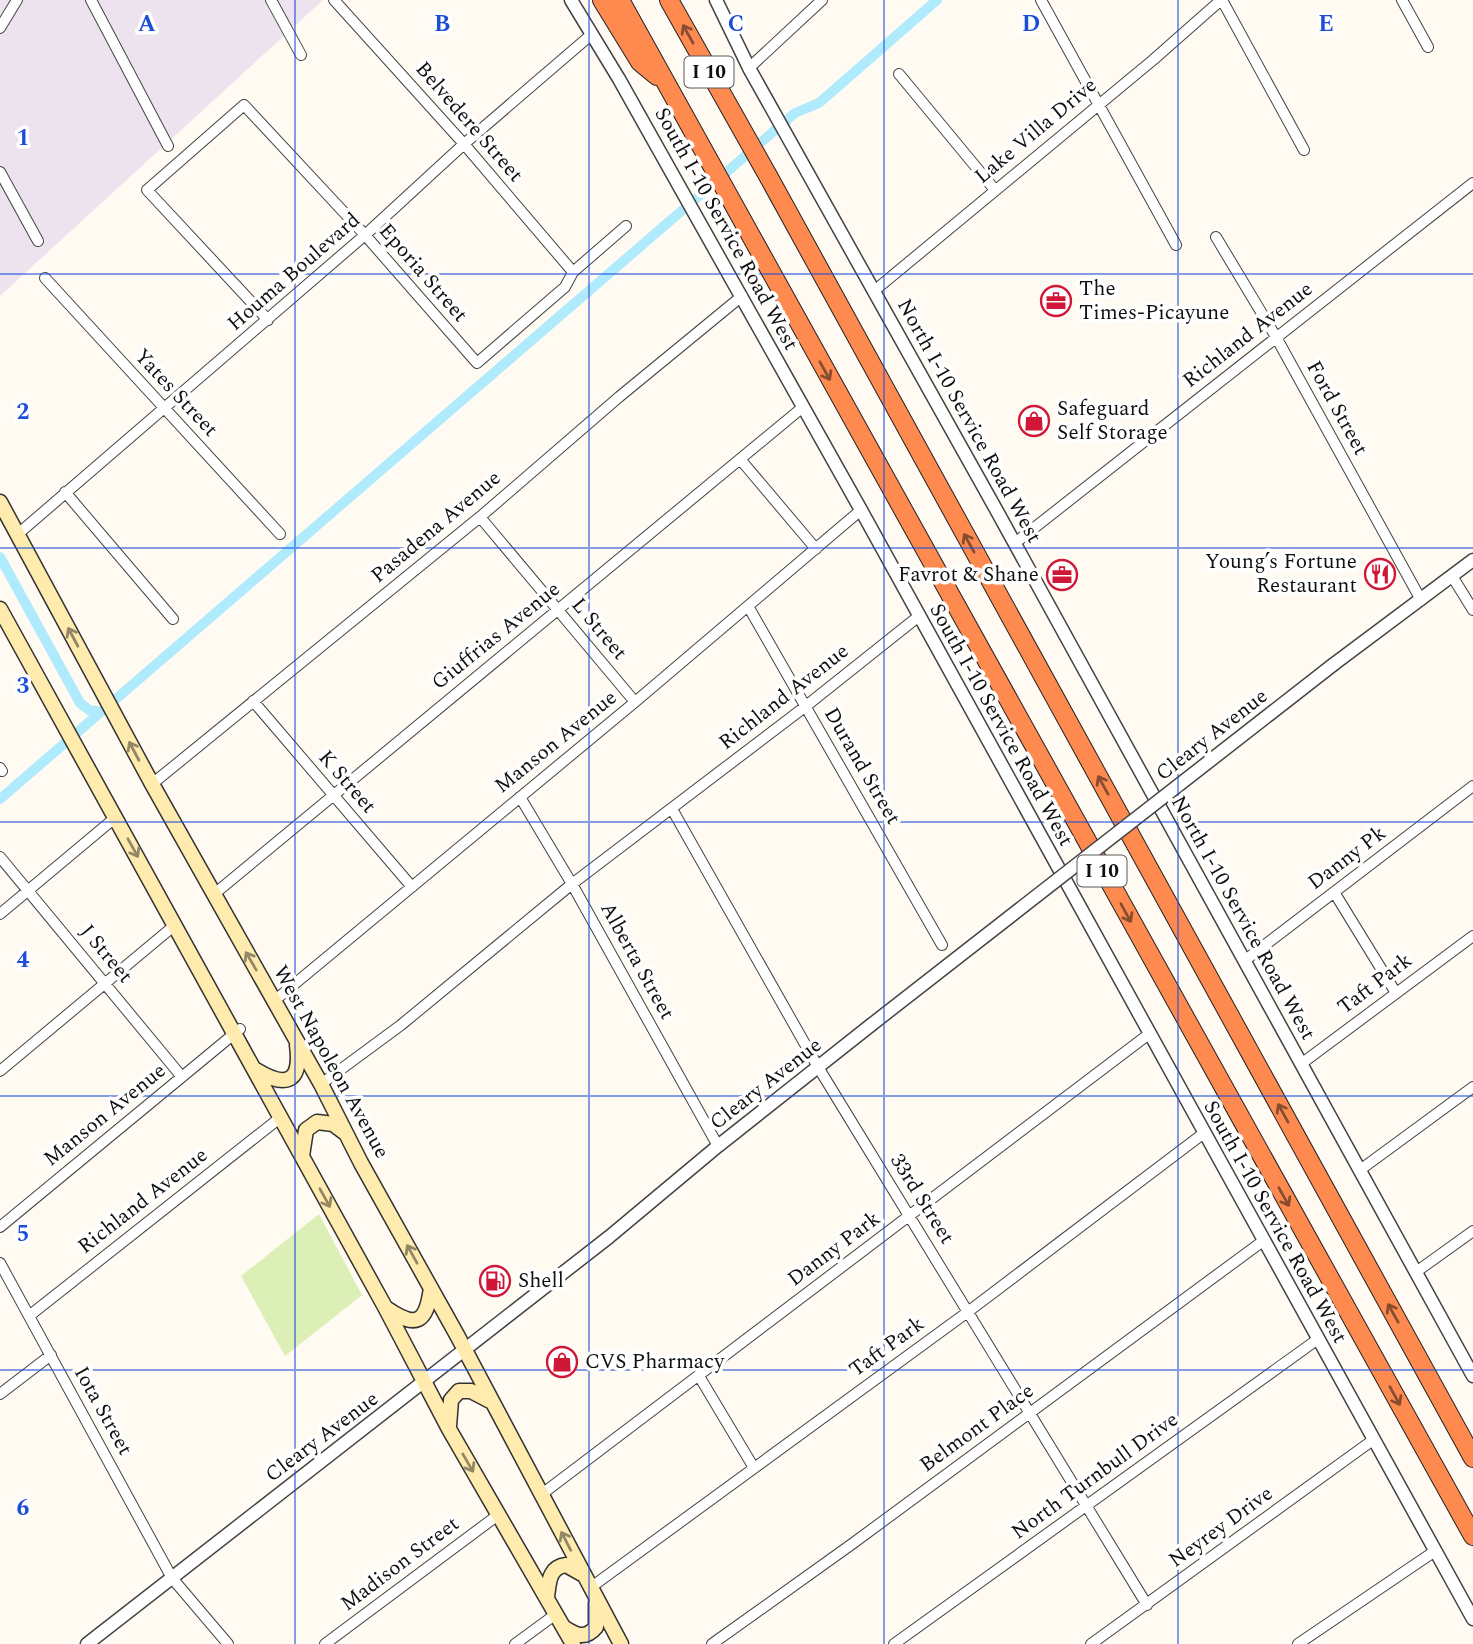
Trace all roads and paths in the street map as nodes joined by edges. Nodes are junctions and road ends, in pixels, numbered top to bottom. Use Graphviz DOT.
graph roads {
  1 [pos="17,0"];
  2 [pos="90,0"];
  3 [pos="271,0"];
  4 [pos="334,0"];
  5 [pos="571,0"];
  6 [pos="602,0"];
  7 [pos="620,0"];
  8 [pos="716,0"];
  9 [pos="822,0"];
  10 [pos="1041,0"];
  11 [pos="1222,0"];
  12 [pos="1402,0"];
  13 [pos="671,2"];
  14 [pos="0,29"];
  15 [pos="592,34"];
  16 [pos="1428,47"];
  17 [pos="300,55"];
  18 [pos="749,68"];
  19 [pos="899,74"];
  20 [pos="666,83"];
  21 [pos="1099,103"];
  22 [pos="464,144"];
  23 [pos="168,146"];
  24 [pos="1304,150"];
  25 [pos="0,172"];
  26 [pos="1473,183"];
  27 [pos="995,190"];
  28 [pos="626,226"];
  29 [pos="365,235"];
  30 [pos="1216,236"];
  31 [pos="38,241"];
  32 [pos="1176,245"];
  33 [pos="573,272"];
  34 [pos="46,278"];
  35 [pos="874,291"];
  36 [pos="741,296"];
  37 [pos="268,320"];
  38 [pos="1276,337"];
  39 [pos="803,407"];
  40 [pos="164,409"];
  41 [pos="740,459"];
  42 [pos="65,492"];
  43 [pos="0,502"];
  44 [pos="861,510"];
  45 [pos="480,517"];
  46 [pos="18,534"];
  47 [pos="279,534"];
  48 [pos="1015,543"];
  49 [pos="816,549"];
  50 [pos="1473,560"];
  51 [pos="1452,576"];
  52 [pos="1421,600"];
  53 [pos="748,607"];
  54 [pos="0,608"];
  55 [pos="558,610"];
  56 [pos="1473,610"];
  57 [pos="919,616"];
  58 [pos="173,619"];
  59 [pos="253,701"];
  60 [pos="635,702"];
  61 [pos="806,706"];
  62 [pos="152,784"];
  63 [pos="1473,786"];
  64 [pos="332,795"];
  65 [pos="520,797"];
  66 [pos="672,809"];
  67 [pos="116,817"];
  68 [pos="0,857"];
  69 [pos="572,884"];
  70 [pos="412,887"];
  71 [pos="28,891"];
  72 [pos="1334,892"];
  73 [pos="213,895"];
  74 [pos="0,914"];
  75 [pos="175,925"];
  76 [pos="1473,936"];
  77 [pos="942,945"];
  78 [pos="1244,961"];
  79 [pos="105,983"];
  80 [pos="1396,993"];
  81 [pos="274,1001"];
  82 [pos="237,1031"];
  83 [pos="1149,1034"];
  84 [pos="297,1042"];
  85 [pos="1301,1064"];
  86 [pos="818,1067"];
  87 [pos="255,1069"];
  88 [pos="0,1071"];
  89 [pos="182,1077"];
  90 [pos="321,1084"];
  91 [pos="1473,1087"];
  92 [pos="281,1117"];
  93 [pos="1204,1133"];
  94 [pos="347,1134"];
  95 [pos="718,1146"];
  96 [pos="302,1156"];
  97 [pos="1360,1170"];
  98 [pos="910,1216"];
  99 [pos="0,1227"];
  100 [pos="1473,1231"];
  101 [pos="1263,1241"];
  102 [pos="0,1263"];
  103 [pos="1416,1272"];
  104 [pos="431,1288"];
  105 [pos="385,1307"];
  106 [pos="968,1311"];
  107 [pos="29,1316"];
  108 [pos="1318,1339"];
  109 [pos="465,1349"];
  110 [pos="51,1355"];
  111 [pos="1473,1375"];
  112 [pos="699,1376"];
  113 [pos="423,1382"];
  114 [pos="0,1394"];
  115 [pos="493,1403"];
  116 [pos="1030,1413"];
  117 [pos="449,1429"];
  118 [pos="1373,1440"];
  119 [pos="1473,1458"];
  120 [pos="754,1468"];
  121 [pos="542,1494"];
  122 [pos="1086,1506"];
  123 [pos="498,1515"];
  124 [pos="1473,1536"];
  125 [pos="1434,1551"];
  126 [pos="583,1574"];
  127 [pos="172,1578"];
  128 [pos="593,1593"];
  129 [pos="547,1597"];
  130 [pos="1147,1605"];
  131 [pos="555,1614"];
  132 [pos="1473,1619"];
  133 [pos="564,1628"];
  134 [pos="1300,1643"];
  135 [pos="87,1644"];
  136 [pos="228,1644"];
  137 [pos="325,1644"];
  138 [pos="515,1644"];
  139 [pos="573,1644"];
  140 [pos="621,1644"];
  141 [pos="712,1644"];
  142 [pos="894,1644"];
  143 [pos="1091,1644"];
  1 -- 14 [label="street"];
  2 -- 23 [label="street"];
  3 -- 17 [label="street"];
  4 -- 22 [label="street, Belvedere Street"];
  5 -- 15 [label="street, South I-10 Service Road West"];
  6 -- 20 [label="highway"];
  7 -- 20 [label="highway, I 10"];
  8 -- 18 [label="street, North I-10 Service Road West"];
  9 -- 18 [label="street"];
  10 -- 21 [label="street"];
  11 -- 21 [label="street, Lake Villa Drive"];
  11 -- 24 [label="street"];
  12 -- 16 [label="street"];
  119 -- 13 [label="highway, I 10, one-way"];
  15 -- 22 [label="street, Houma Boulevard"];
  15 -- 36 [label="street, South I-10 Service Road West"];
  18 -- 35 [label="street, North I-10 Service Road West"];
  19 -- 27 [label="street"];
  20 -- 124 [label="highway, I 10, one-way"];
  21 -- 27 [label="street, Lake Villa Drive"];
  21 -- 32 [label="street"];
  22 -- 29 [label="street, Houma Boulevard"];
  22 -- 33 [label="street, Belvedere Street"];
  25 -- 31 [label="street"];
  26 -- 38 [label="street, Richland Avenue"];
  27 -- 35 [label="street, Lake Villa Drive"];
  28 -- 33 [label="street"];
  29 -- 33 [label="street, Eporia Street"];
  29 -- 37 [label="street, Houma Boulevard"];
  29 -- 37 [label="street, Eporia Street"];
  30 -- 38 [label="street, Ford Street"];
  34 -- 40 [label="street, Yates Street"];
  35 -- 48 [label="street, North I-10 Service Road West"];
  36 -- 39 [label="street, South I-10 Service Road West"];
  36 -- 45 [label="street, Pasadena Avenue"];
  37 -- 40 [label="street, Houma Boulevard"];
  38 -- 48 [label="street, Richland Avenue"];
  38 -- 52 [label="street, Ford Street"];
  39 -- 41 [label="street, Giuffrias Avenue"];
  39 -- 44 [label="street, South I-10 Service Road West"];
  40 -- 42 [label="street, Houma Boulevard"];
  40 -- 47 [label="street, Yates Street"];
  41 -- 49 [label="street"];
  41 -- 55 [label="street, Giuffrias Avenue"];
  42 -- 46 [label="street, Houma Boulevard"];
  42 -- 58 [label="street"];
  43 -- 46 [label="main road, West Napoleon Avenue"];
  44 -- 49 [label="street, Manson Avenue"];
  44 -- 57 [label="street, South I-10 Service Road West"];
  45 -- 55 [label="street, L Street"];
  45 -- 59 [label="street, Pasadena Avenue"];
  62 -- 46 [label="main road, West Napoleon Avenue, one-way"];
  48 -- 78 [label="street, North I-10 Service Road West"];
  49 -- 53 [label="street, Manson Avenue"];
  50 -- 51 [label="street, Cleary Avenue"];
  51 -- 52 [label="street, Cleary Avenue"];
  51 -- 56 [label="street"];
  52 -- 86 [label="street, Cleary Avenue, bridge"];
  53 -- 60 [label="street, Manson Avenue"];
  53 -- 61 [label="street, Durand Street"];
  54 -- 67 [label="main road"];
  55 -- 60 [label="street, L Street"];
  55 -- 64 [label="street, Giuffrias Avenue"];
  57 -- 61 [label="street, Richland Avenue"];
  57 -- 83 [label="street, South I-10 Service Road West"];
  59 -- 62 [label="street, Pasadena Avenue"];
  59 -- 64 [label="street, K Street"];
  60 -- 65 [label="street, Manson Avenue"];
  61 -- 66 [label="street, Richland Avenue"];
  61 -- 77 [label="street, Durand Street"];
  62 -- 73 [label="main road, West Napoleon Avenue"];
  63 -- 72 [label="street, Danny Pk"];
  64 -- 70 [label="street, K Street"];
  64 -- 73 [label="street, Giuffrias Avenue"];
  65 -- 69 [label="street, Alberta Street"];
  65 -- 70 [label="street, Manson Avenue"];
  66 -- 69 [label="street, Richland Avenue"];
  66 -- 86 [label="street, 33rd Street"];
  67 -- 71 [label="street"];
  67 -- 75 [label="main road, one-way"];
  68 -- 71 [label="street, J Street"];
  69 -- 90 [label="street"];
  69 -- 95 [label="street, Alberta Street"];
  70 -- 81 [label="street, Manson Avenue"];
  71 -- 74 [label="street"];
  71 -- 79 [label="street, J Street"];
  72 -- 78 [label="street, Danny Pk"];
  72 -- 80 [label="street"];
  81 -- 73 [label="main road, West Napoleon Avenue, one-way"];
  75 -- 79 [label="street"];
  75 -- 82 [label="main road"];
  76 -- 80 [label="street, Taft Park"];
  78 -- 85 [label="street, North I-10 Service Road West"];
  79 -- 88 [label="street"];
  79 -- 89 [label="street, J Street"];
  80 -- 85 [label="street, Taft Park"];
  81 -- 84 [label="main road, West Napoleon Avenue"];
  82 -- 87 [label="main road"];
  82 -- 89 [label="street, Manson Avenue"];
  83 -- 93 [label="street, South I-10 Service Road West"];
  83 -- 98 [label="street, Danny Park"];
  84 -- 87 [label="main road"];
  84 -- 90 [label="main road, West Napoleon Avenue"];
  85 -- 97 [label="street, North I-10 Service Road West"];
  86 -- 95 [label="street, Cleary Avenue"];
  86 -- 98 [label="street, 33rd Street"];
  87 -- 92 [label="main road"];
  89 -- 99 [label="street, Manson Avenue"];
  90 -- 94 [label="main road, West Napoleon Avenue"];
  91 -- 97 [label="street"];
  92 -- 96 [label="main road"];
  92 -- 107 [label="street, Richland Avenue"];
  93 -- 101 [label="street, South I-10 Service Road West"];
  93 -- 106 [label="street, Taft Park"];
  94 -- 96 [label="main road"];
  104 -- 94 [label="main road, West Napoleon Avenue, one-way"];
  95 -- 109 [label="street, Cleary Avenue"];
  96 -- 105 [label="main road, one-way"];
  97 -- 103 [label="street, North I-10 Service Road West"];
  98 -- 106 [label="street, 33rd Street"];
  98 -- 112 [label="street, Danny Park"];
  100 -- 103 [label="street"];
  101 -- 108 [label="street, South I-10 Service Road West"];
  101 -- 116 [label="street, Belmont Place"];
  102 -- 107 [label="street, Iota Street"];
  103 -- 111 [label="street, North I-10 Service Road West"];
  104 -- 105 [label="main road"];
  104 -- 109 [label="main road, West Napoleon Avenue"];
  105 -- 113 [label="main road"];
  106 -- 116 [label="street, 33rd Street"];
  106 -- 120 [label="street, Taft Park"];
  107 -- 110 [label="street, Iota Street"];
  108 -- 118 [label="street, South I-10 Service Road West"];
  108 -- 122 [label="street, North Turnbull Drive"];
  109 -- 113 [label="street, Cleary Avenue"];
  109 -- 115 [label="main road, West Napoleon Avenue"];
  110 -- 114 [label="street"];
  110 -- 127 [label="street, Iota Street"];
  112 -- 120 [label="street"];
  112 -- 121 [label="street, Danny Park"];
  113 -- 117 [label="main road"];
  113 -- 127 [label="street, Cleary Avenue"];
  115 -- 117 [label="main road"];
  115 -- 121 [label="main road, West Napoleon Avenue"];
  116 -- 122 [label="street, 33rd Street"];
  116 -- 141 [label="street, Belmont Place"];
  117 -- 123 [label="main road, one-way"];
  118 -- 125 [label="street, South I-10 Service Road West"];
  118 -- 130 [label="street, Neyrey Drive"];
  120 -- 128 [label="street, Taft Park"];
  126 -- 121 [label="main road, West Napoleon Avenue, one-way"];
  122 -- 130 [label="street, 33rd Street"];
  122 -- 142 [label="street, North Turnbull Drive"];
  123 -- 129 [label="main road"];
  123 -- 137 [label="street, Madison Street"];
  125 -- 132 [label="street, South I-10 Service Road West"];
  125 -- 134 [label="street"];
  126 -- 128 [label="main road, West Napoleon Avenue"];
  126 -- 129 [label="main road"];
  127 -- 135 [label="street, Cleary Avenue"];
  127 -- 136 [label="street, Iota Street"];
  128 -- 133 [label="main road"];
  128 -- 140 [label="main road, West Napoleon Avenue"];
  129 -- 131 [label="main road"];
  130 -- 143 [label="street, Neyrey Drive"];
  131 -- 133 [label="main road"];
  131 -- 138 [label="street"];
  133 -- 139 [label="main road"];
}
